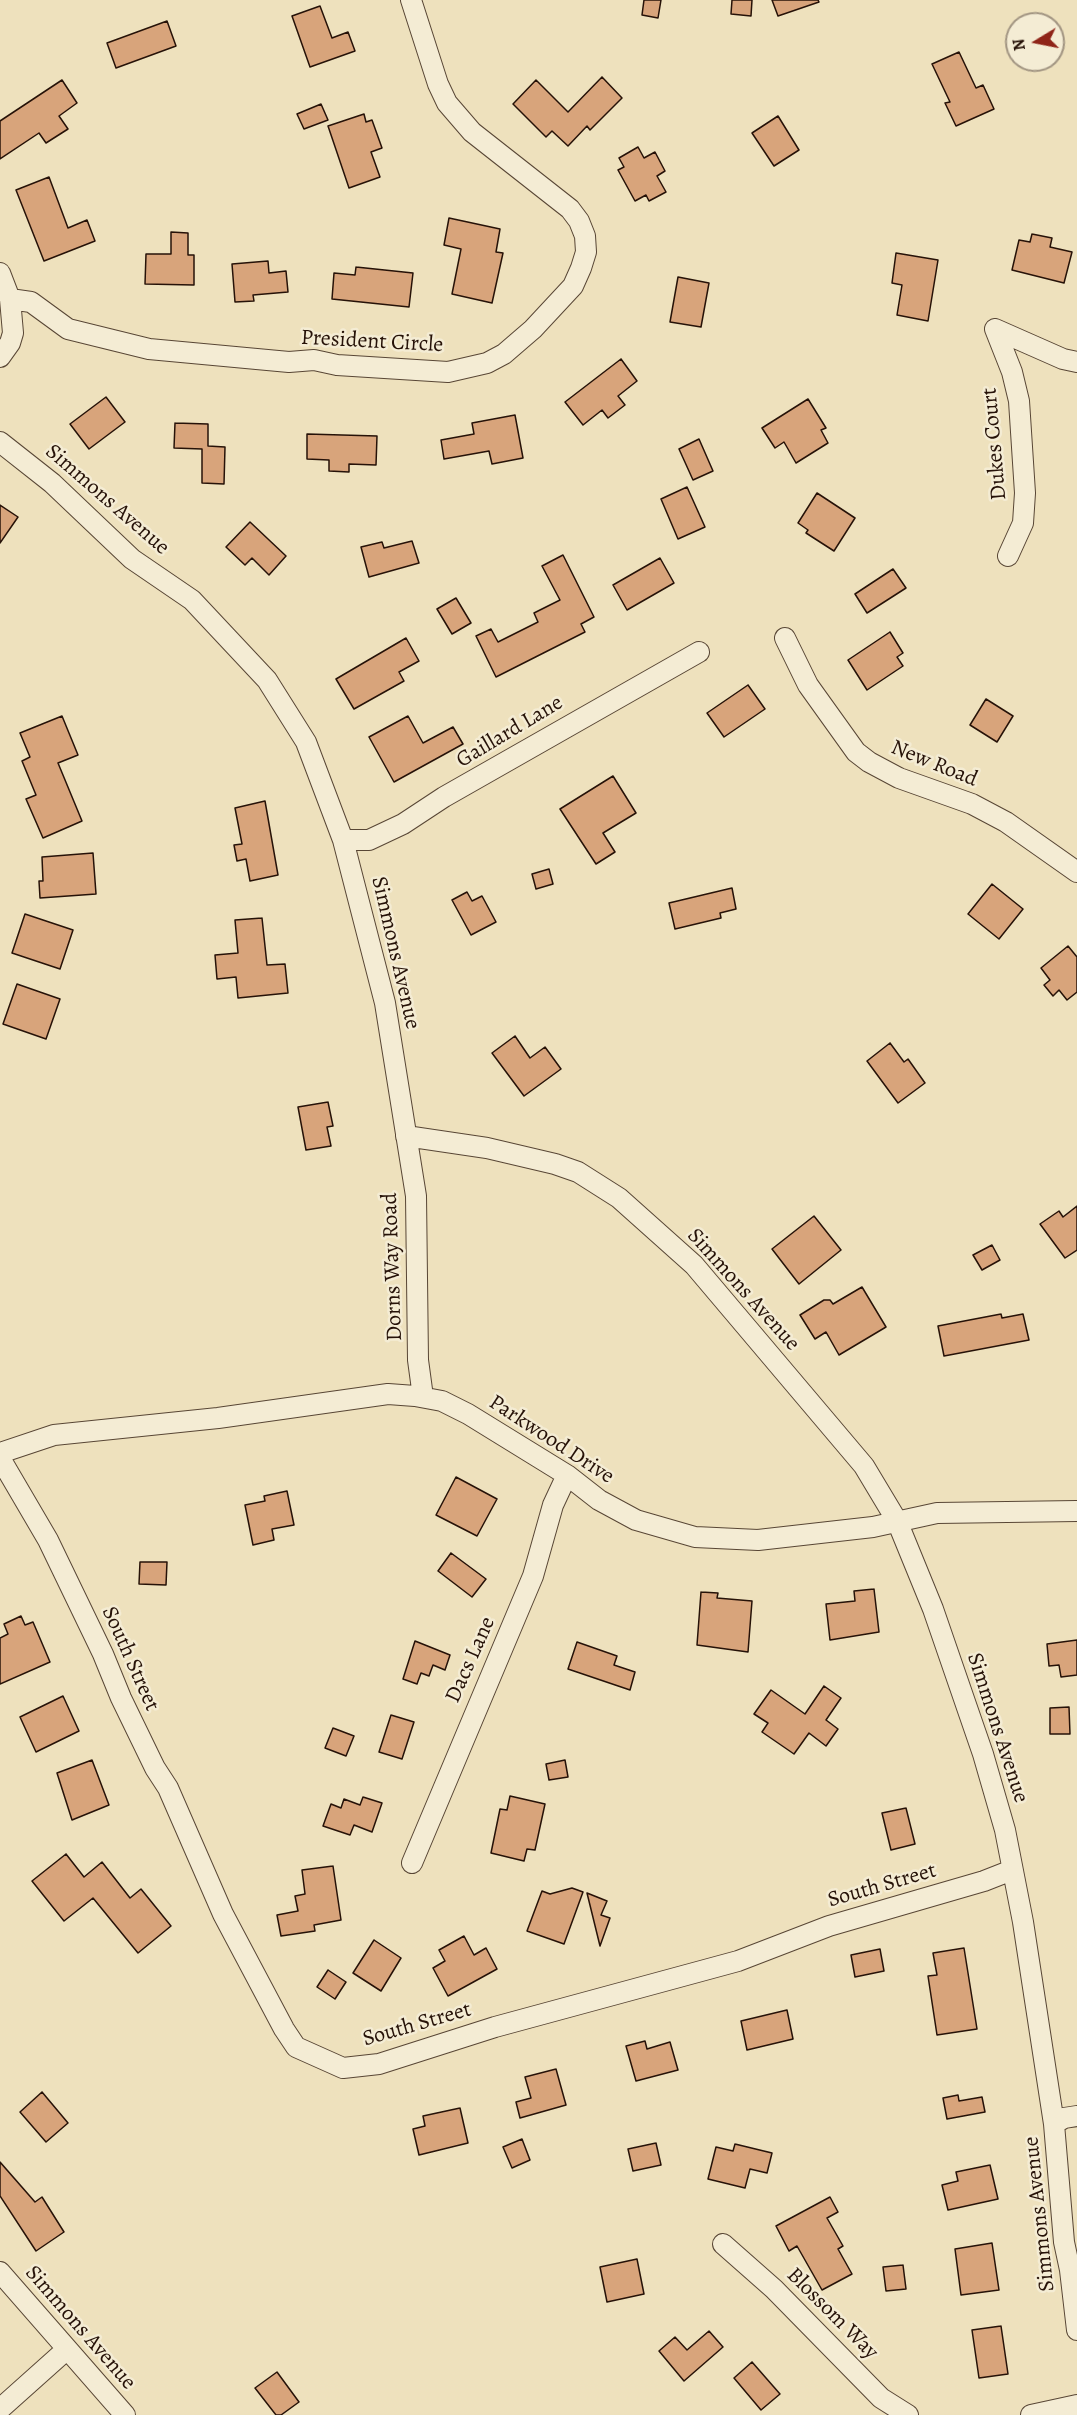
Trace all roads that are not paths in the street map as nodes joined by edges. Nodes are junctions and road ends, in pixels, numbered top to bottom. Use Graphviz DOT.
graph roads {
  1 [pos="411,0"];
  2 [pos="0,273"];
  3 [pos="10,299"];
  4 [pos="0,357"];
  5 [pos="1077,362"];
  6 [pos="0,442"];
  7 [pos="1008,556"];
  8 [pos="785,638"];
  9 [pos="699,652"];
  10 [pos="343,840"];
  11 [pos="1077,872"];
  12 [pos="405,1136"];
  13 [pos="423,1397"];
  14 [pos="0,1453"];
  15 [pos="0,1458"];
  16 [pos="567,1474"];
  17 [pos="1077,1511"];
  18 [pos="897,1521"];
  19 [pos="412,1863"];
  20 [pos="1012,1870"];
  21 [pos="1077,2116"];
  22 [pos="1054,2124"];
  23 [pos="723,2244"];
  24 [pos="0,2272"];
  25 [pos="1077,2330"];
  26 [pos="66,2350"];
  27 [pos="1077,2405"];
  28 [pos="0,2409"];
  29 [pos="125,2415"];
  30 [pos="908,2415"];
  31 [pos="1031,2415"];
  1 -- 3 [label="street, President Circle"];
  2 -- 3 [label="street"];
  3 -- 4 [label="street"];
  5 -- 7 [label="street, Dukes Court"];
  6 -- 10 [label="street, Simmons Avenue"];
  8 -- 11 [label="street, New Road"];
  9 -- 10 [label="street, Gaillard Lane"];
  10 -- 12 [label="street, Simmons Avenue"];
  12 -- 13 [label="street, Dorns Way Road"];
  12 -- 18 [label="street, Simmons Avenue"];
  13 -- 14 [label="street, Parkwood Drive"];
  13 -- 16 [label="street, Parkwood Drive"];
  15 -- 20 [label="street, South Street"];
  16 -- 18 [label="street, Parkwood Drive"];
  16 -- 19 [label="street, Dacs Lane"];
  17 -- 18 [label="street, Parkwood Drive"];
  18 -- 20 [label="street, Simmons Avenue"];
  20 -- 22 [label="street, Simmons Avenue"];
  21 -- 22 [label="street"];
  22 -- 25 [label="street, Simmons Avenue"];
  23 -- 30 [label="street, Blossom Way"];
  24 -- 26 [label="street, Simmons Avenue"];
  26 -- 28 [label="street"];
  26 -- 29 [label="street, Simmons Avenue"];
  27 -- 31 [label="street"];
}
